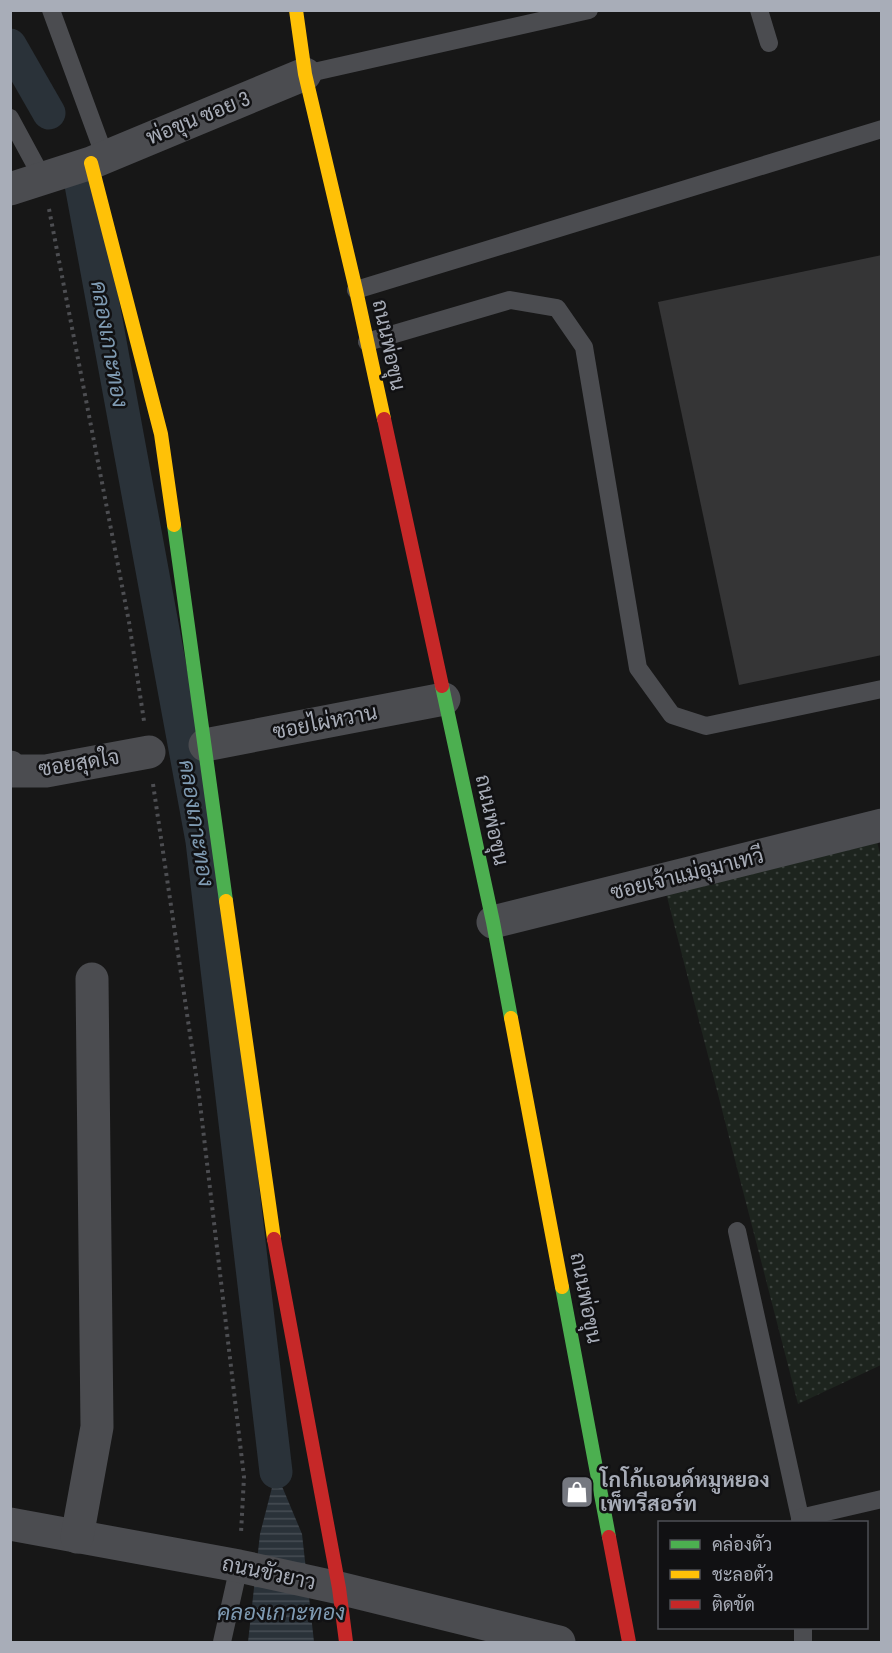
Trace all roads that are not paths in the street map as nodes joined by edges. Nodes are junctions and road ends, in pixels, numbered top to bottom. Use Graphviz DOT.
graph roads {
  1 [pos="51,10"];
  2 [pos="296,10"];
  3 [pos="589,10"];
  4 [pos="759,10"];
  5 [pos="769,43"];
  6 [pos="305,74"];
  7 [pos="10,118"];
  8 [pos="882,129"];
  9 [pos="98,160"];
  10 [pos="43,179"];
  11 [pos="10,189"];
  12 [pos="356,290"];
  13 [pos="367,342"];
  14 [pos="882,688"];
  15 [pos="444,699"];
  16 [pos="205,745"];
  17 [pos="149,752"];
  18 [pos="10,767"];
  19 [pos="882,825"];
  20 [pos="493,922"];
  21 [pos="92,979"];
  22 [pos="737,1231"];
  23 [pos="882,1499"];
  24 [pos="800,1520"];
  25 [pos="10,1524"];
  26 [pos="76,1537"];
  27 [pos="239,1566"];
  28 [pos="339,1588"];
  29 [pos="222,1642"];
  30 [pos="346,1642"];
  31 [pos="559,1642"];
  32 [pos="629,1642"];
  1 -- 9 [label="lane"];
  2 -- 6 [label="main road, ถนนพ่อขุน"];
  3 -- 6 [label="lane"];
  4 -- 5 [label="lane"];
  6 -- 9 [label="street, พ่อขุน ซอย 3"];
  6 -- 12 [label="main road, ถนนพ่อขุน"];
  7 -- 10 [label="lane"];
  8 -- 12 [label="lane"];
  9 -- 10 [label="street, พ่อขุน ซอย 3"];
  9 -- 16 [label="main road"];
  10 -- 11 [label="street"];
  12 -- 13 [label="main road, ถนนพ่อขุน"];
  13 -- 14 [label="lane"];
  13 -- 15 [label="main road, ถนนพ่อขุน"];
  15 -- 16 [label="street, ซอยไผ่หวาน"];
  15 -- 20 [label="main road, ถนนพ่อขุน"];
  16 -- 28 [label="main road"];
  17 -- 18 [label="street, ซอยสุดใจ"];
  19 -- 20 [label="street, ซอยเจ้าแม่อุมาเทวี"];
  20 -- 32 [label="main road, ถนนพ่อขุน"];
  21 -- 26 [label="street"];
  22 -- 24 [label="lane"];
  23 -- 24 [label="lane"];
  25 -- 26 [label="street, ถนนขัวยาว"];
  26 -- 27 [label="street, ถนนขัวยาว"];
  27 -- 28 [label="street, ถนนขัวยาว"];
  27 -- 29 [label="lane"];
  28 -- 30 [label="main road"];
  28 -- 31 [label="street, ถนนขัวยาว"];
}
